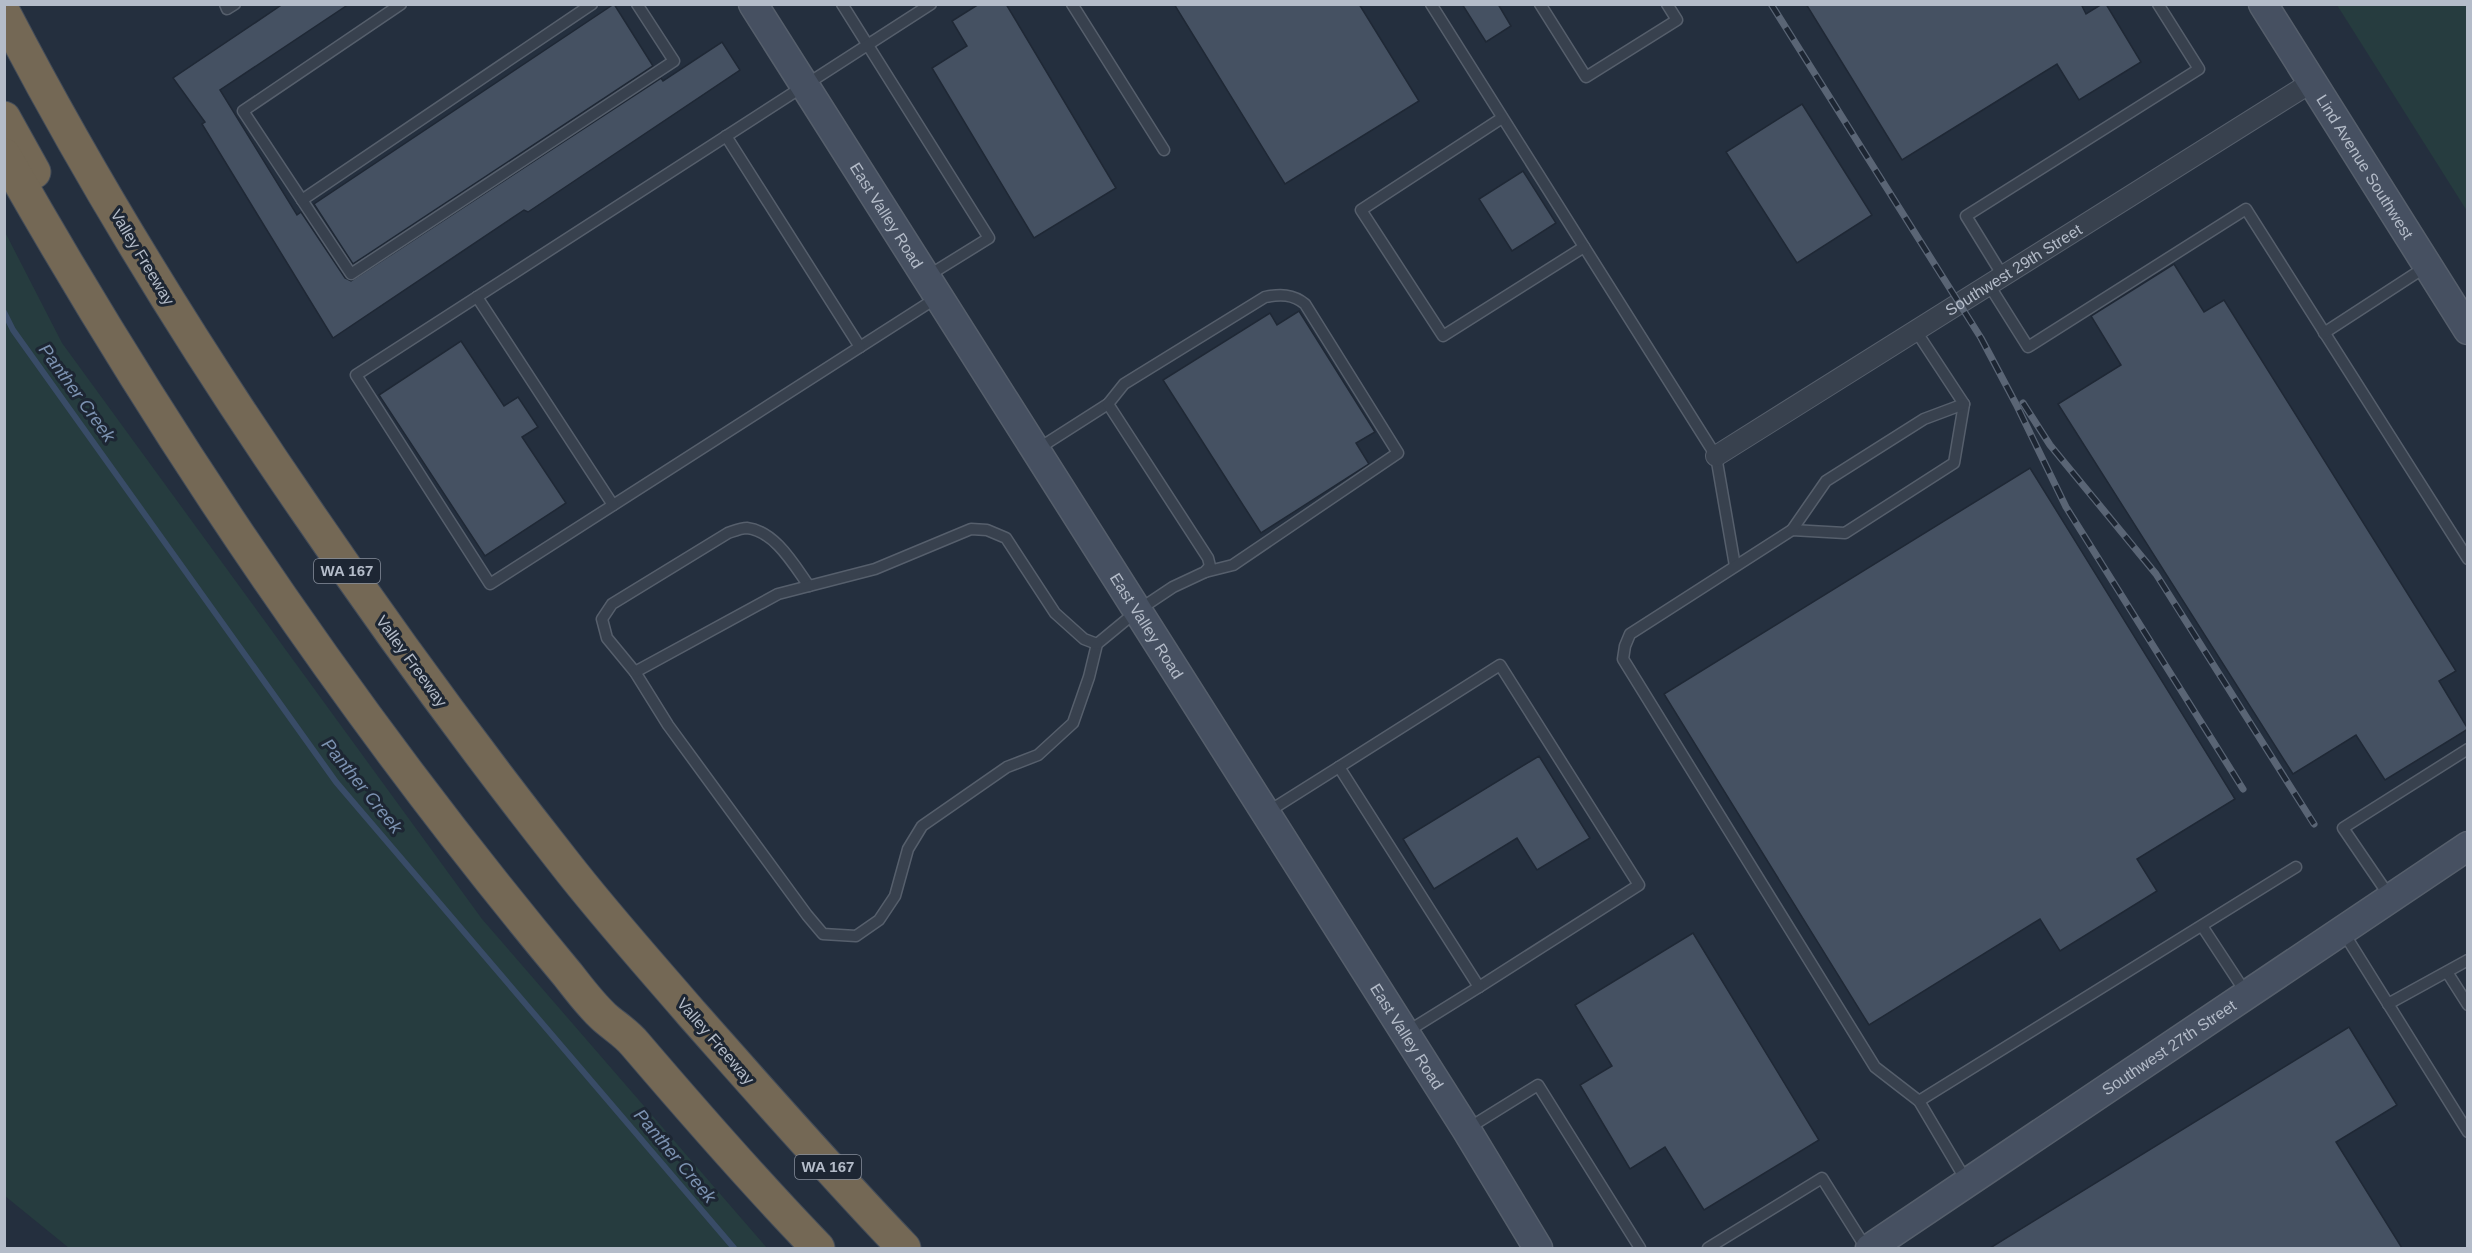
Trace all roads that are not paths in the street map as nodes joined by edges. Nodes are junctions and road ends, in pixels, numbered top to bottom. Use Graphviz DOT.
graph roads {
  1 [pos="225,4"];
  2 [pos="235,4"];
  3 [pos="401,4"];
  4 [pos="592,4"];
  5 [pos="638,4"];
  6 [pos="753,4"];
  7 [pos="842,4"];
  8 [pos="931,4"];
  9 [pos="1072,4"];
  10 [pos="1431,4"];
  11 [pos="1539,4"];
  12 [pos="1667,4"];
  13 [pos="2158,4"];
  14 [pos="2263,4"];
  15 [pos="4,13"];
  16 [pos="867,45"];
  17 [pos="2312,82"];
  18 [pos="804,85"];
  19 [pos="4,118"];
  20 [pos="1502,118"];
  21 [pos="726,136"];
  22 [pos="1164,150"];
  23 [pos="4,155"];
  24 [pos="302,200"];
  25 [pos="1584,248"];
  26 [pos="2427,266"];
  27 [pos="1996,280"];
  28 [pos="932,287"];
  29 [pos="477,297"];
  30 [pos="2468,330"];
  31 [pos="1916,331"];
  32 [pos="2324,333"];
  33 [pos="860,346"];
  34 [pos="1108,404"];
  35 [pos="1964,404"];
  36 [pos="1035,450"];
  37 [pos="1716,456"];
  38 [pos="613,505"];
  39 [pos="1792,530"];
  40 [pos="2468,560"];
  41 [pos="1735,566"];
  42 [pos="1205,572"];
  43 [pos="809,586"];
  44 [pos="1137,611"];
  45 [pos="1097,644"];
  46 [pos="635,672"];
  47 [pos="2468,749"];
  48 [pos="1339,767"];
  49 [pos="1266,813"];
  50 [pos="2468,846"];
  51 [pos="2296,867"];
  52 [pos="2390,898"];
  53 [pos="2202,926"];
  54 [pos="2342,930"];
  55 [pos="2468,960"];
  56 [pos="2447,972"];
  57 [pos="1479,987"];
  58 [pos="2247,994"];
  59 [pos="2388,1004"];
  60 [pos="2468,1005"];
  61 [pos="1405,1033"];
  62 [pos="631,1039"];
  63 [pos="1919,1101"];
  64 [pos="1466,1130"];
  65 [pos="2468,1132"];
  66 [pos="1967,1183"];
  67 [pos="818,1248"];
  68 [pos="904,1248"];
  69 [pos="1538,1248"];
  70 [pos="1640,1248"];
  71 [pos="1708,1248"];
  72 [pos="1868,1248"];
  1 -- 2 [label="lane"];
  3 -- 24 [label="lane"];
  4 -- 24 [label="lane"];
  5 -- 24 [label="lane"];
  6 -- 18 [label="street, East Valley Road"];
  7 -- 16 [label="lane"];
  8 -- 16 [label="lane"];
  9 -- 22 [label="lane"];
  10 -- 20 [label="lane"];
  11 -- 12 [label="lane"];
  13 -- 27 [label="lane"];
  14 -- 17 [label="street, Lind Avenue Southwest"];
  15 -- 68 [label="highway, Valley Freeway / WA 167"];
  16 -- 18 [label="lane"];
  16 -- 28 [label="lane"];
  17 -- 26 [label="street, Lind Avenue Southwest"];
  17 -- 27 [label="street, Southwest 29th Street"];
  18 -- 21 [label="lane"];
  18 -- 28 [label="street, East Valley Road"];
  19 -- 62 [label="highway"];
  20 -- 25 [label="lane"];
  20 -- 25 [label="lane"];
  21 -- 29 [label="lane"];
  21 -- 33 [label="lane"];
  23 -- 62 [label="highway"];
  25 -- 37 [label="lane"];
  26 -- 30 [label="street, Lind Avenue Southwest"];
  26 -- 32 [label="lane"];
  27 -- 31 [label="street, Southwest 29th Street"];
  27 -- 32 [label="lane"];
  28 -- 33 [label="lane"];
  28 -- 36 [label="street, East Valley Road"];
  29 -- 38 [label="lane"];
  29 -- 38 [label="lane"];
  31 -- 35 [label="lane"];
  31 -- 37 [label="street, Southwest 29th Street"];
  32 -- 40 [label="lane"];
  33 -- 38 [label="lane"];
  34 -- 36 [label="lane"];
  34 -- 42 [label="lane"];
  34 -- 42 [label="lane"];
  35 -- 39 [label="lane"];
  35 -- 39 [label="lane"];
  36 -- 44 [label="street, East Valley Road"];
  37 -- 41 [label="lane"];
  39 -- 41 [label="lane"];
  41 -- 63 [label="lane"];
  42 -- 44 [label="lane"];
  43 -- 45 [label="lane"];
  43 -- 46 [label="lane"];
  43 -- 46 [label="lane"];
  44 -- 45 [label="lane"];
  44 -- 49 [label="street, East Valley Road"];
  45 -- 46 [label="lane"];
  47 -- 52 [label="lane"];
  48 -- 49 [label="lane"];
  48 -- 57 [label="lane"];
  48 -- 57 [label="lane"];
  49 -- 61 [label="street, East Valley Road"];
  50 -- 52 [label="street, Southwest 27th Street"];
  51 -- 53 [label="lane"];
  52 -- 54 [label="street, Southwest 27th Street"];
  53 -- 58 [label="lane"];
  53 -- 63 [label="lane"];
  54 -- 58 [label="street, Southwest 27th Street"];
  54 -- 59 [label="lane"];
  55 -- 56 [label="lane"];
  56 -- 59 [label="lane"];
  56 -- 60 [label="lane"];
  57 -- 61 [label="lane"];
  58 -- 66 [label="street, Southwest 27th Street"];
  59 -- 65 [label="lane"];
  61 -- 64 [label="street, East Valley Road"];
  62 -- 67 [label="highway"];
  63 -- 66 [label="lane"];
  64 -- 69 [label="street, East Valley Road"];
  64 -- 70 [label="lane"];
  66 -- 72 [label="street, Southwest 27th Street"];
  71 -- 72 [label="lane"];
}
